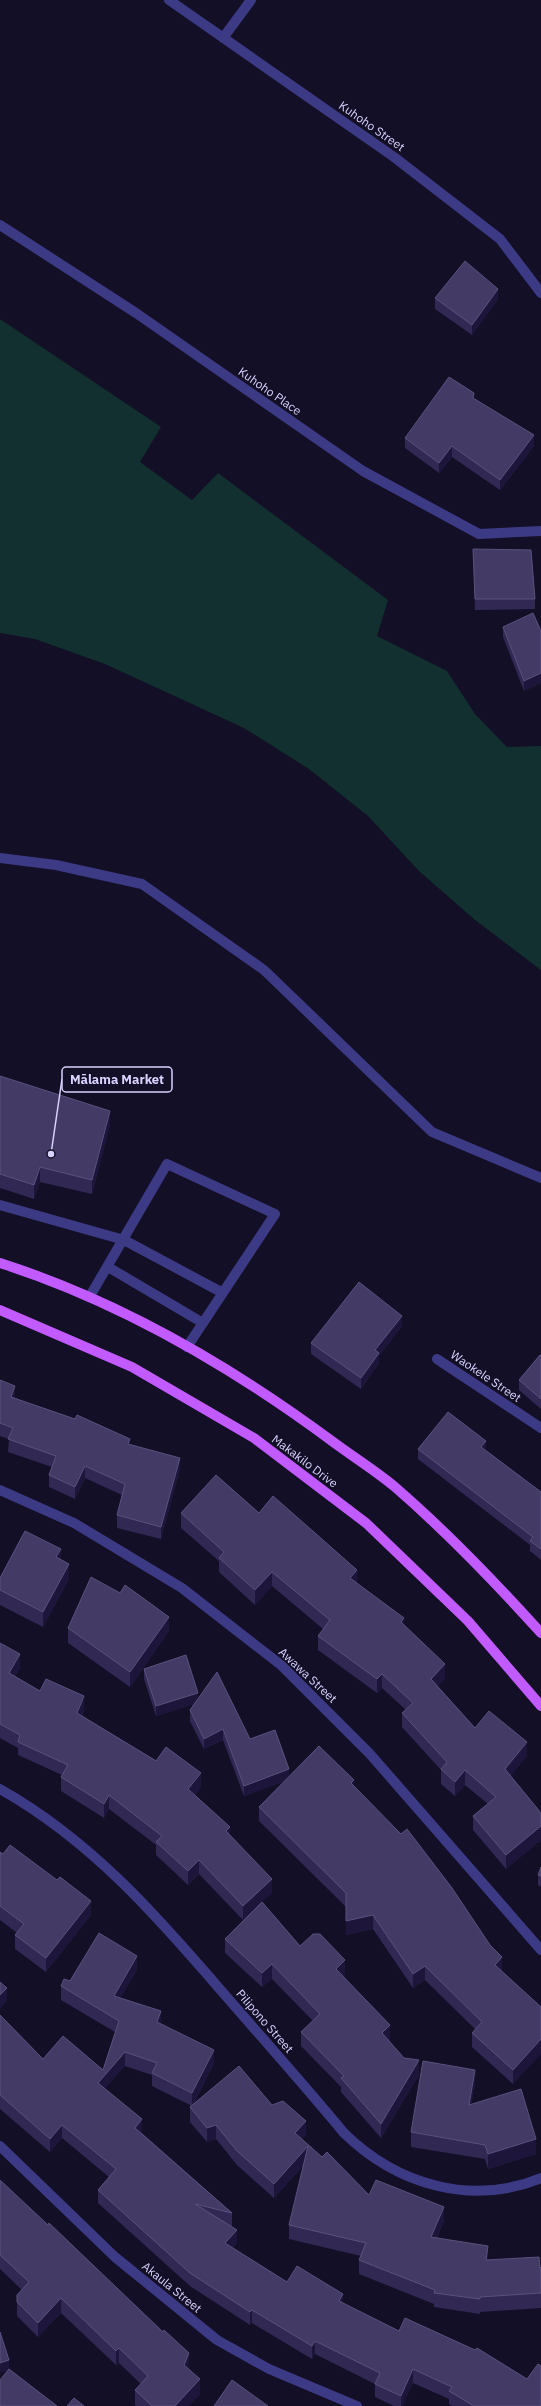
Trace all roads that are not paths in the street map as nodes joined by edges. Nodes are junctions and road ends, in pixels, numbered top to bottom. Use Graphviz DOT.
graph roads {
  1 [pos="169,0"];
  2 [pos="251,0"];
  3 [pos="223,38"];
  4 [pos="0,225"];
  5 [pos="541,293"];
  6 [pos="541,531"];
  7 [pos="0,858"];
  8 [pos="541,1178"];
  9 [pos="0,1205"];
  10 [pos="124,1240"];
  11 [pos="0,1263"];
  12 [pos="108,1267"];
  13 [pos="223,1293"];
  14 [pos="90,1296"];
  15 [pos="0,1310"];
  16 [pos="203,1323"];
  17 [pos="187,1347"];
  18 [pos="437,1359"];
  19 [pos="541,1428"];
  20 [pos="0,1490"];
  21 [pos="541,1633"];
  22 [pos="541,1706"];
  23 [pos="0,1790"];
  24 [pos="541,1950"];
  25 [pos="0,2146"];
  26 [pos="541,2178"];
  27 [pos="357,2406"];
  1 -- 3 [label="street, Kuhoho Street"];
  2 -- 3 [label="street"];
  3 -- 5 [label="street, Kuhoho Street"];
  4 -- 6 [label="street, Kuhoho Place"];
  7 -- 8 [label="street"];
  9 -- 10 [label="street"];
  10 -- 12 [label="street"];
  10 -- 13 [label="street"];
  10 -- 13 [label="street"];
  11 -- 14 [label="main road"];
  12 -- 14 [label="street"];
  12 -- 16 [label="street"];
  13 -- 16 [label="street"];
  14 -- 17 [label="main road"];
  15 -- 22 [label="main road, Makakilo Drive"];
  16 -- 17 [label="street"];
  17 -- 21 [label="main road"];
  18 -- 19 [label="street, Waokele Street"];
  20 -- 24 [label="street, Awawa Street"];
  23 -- 26 [label="street, Pilipono Street"];
  25 -- 27 [label="street, Akaula Street"];
}
